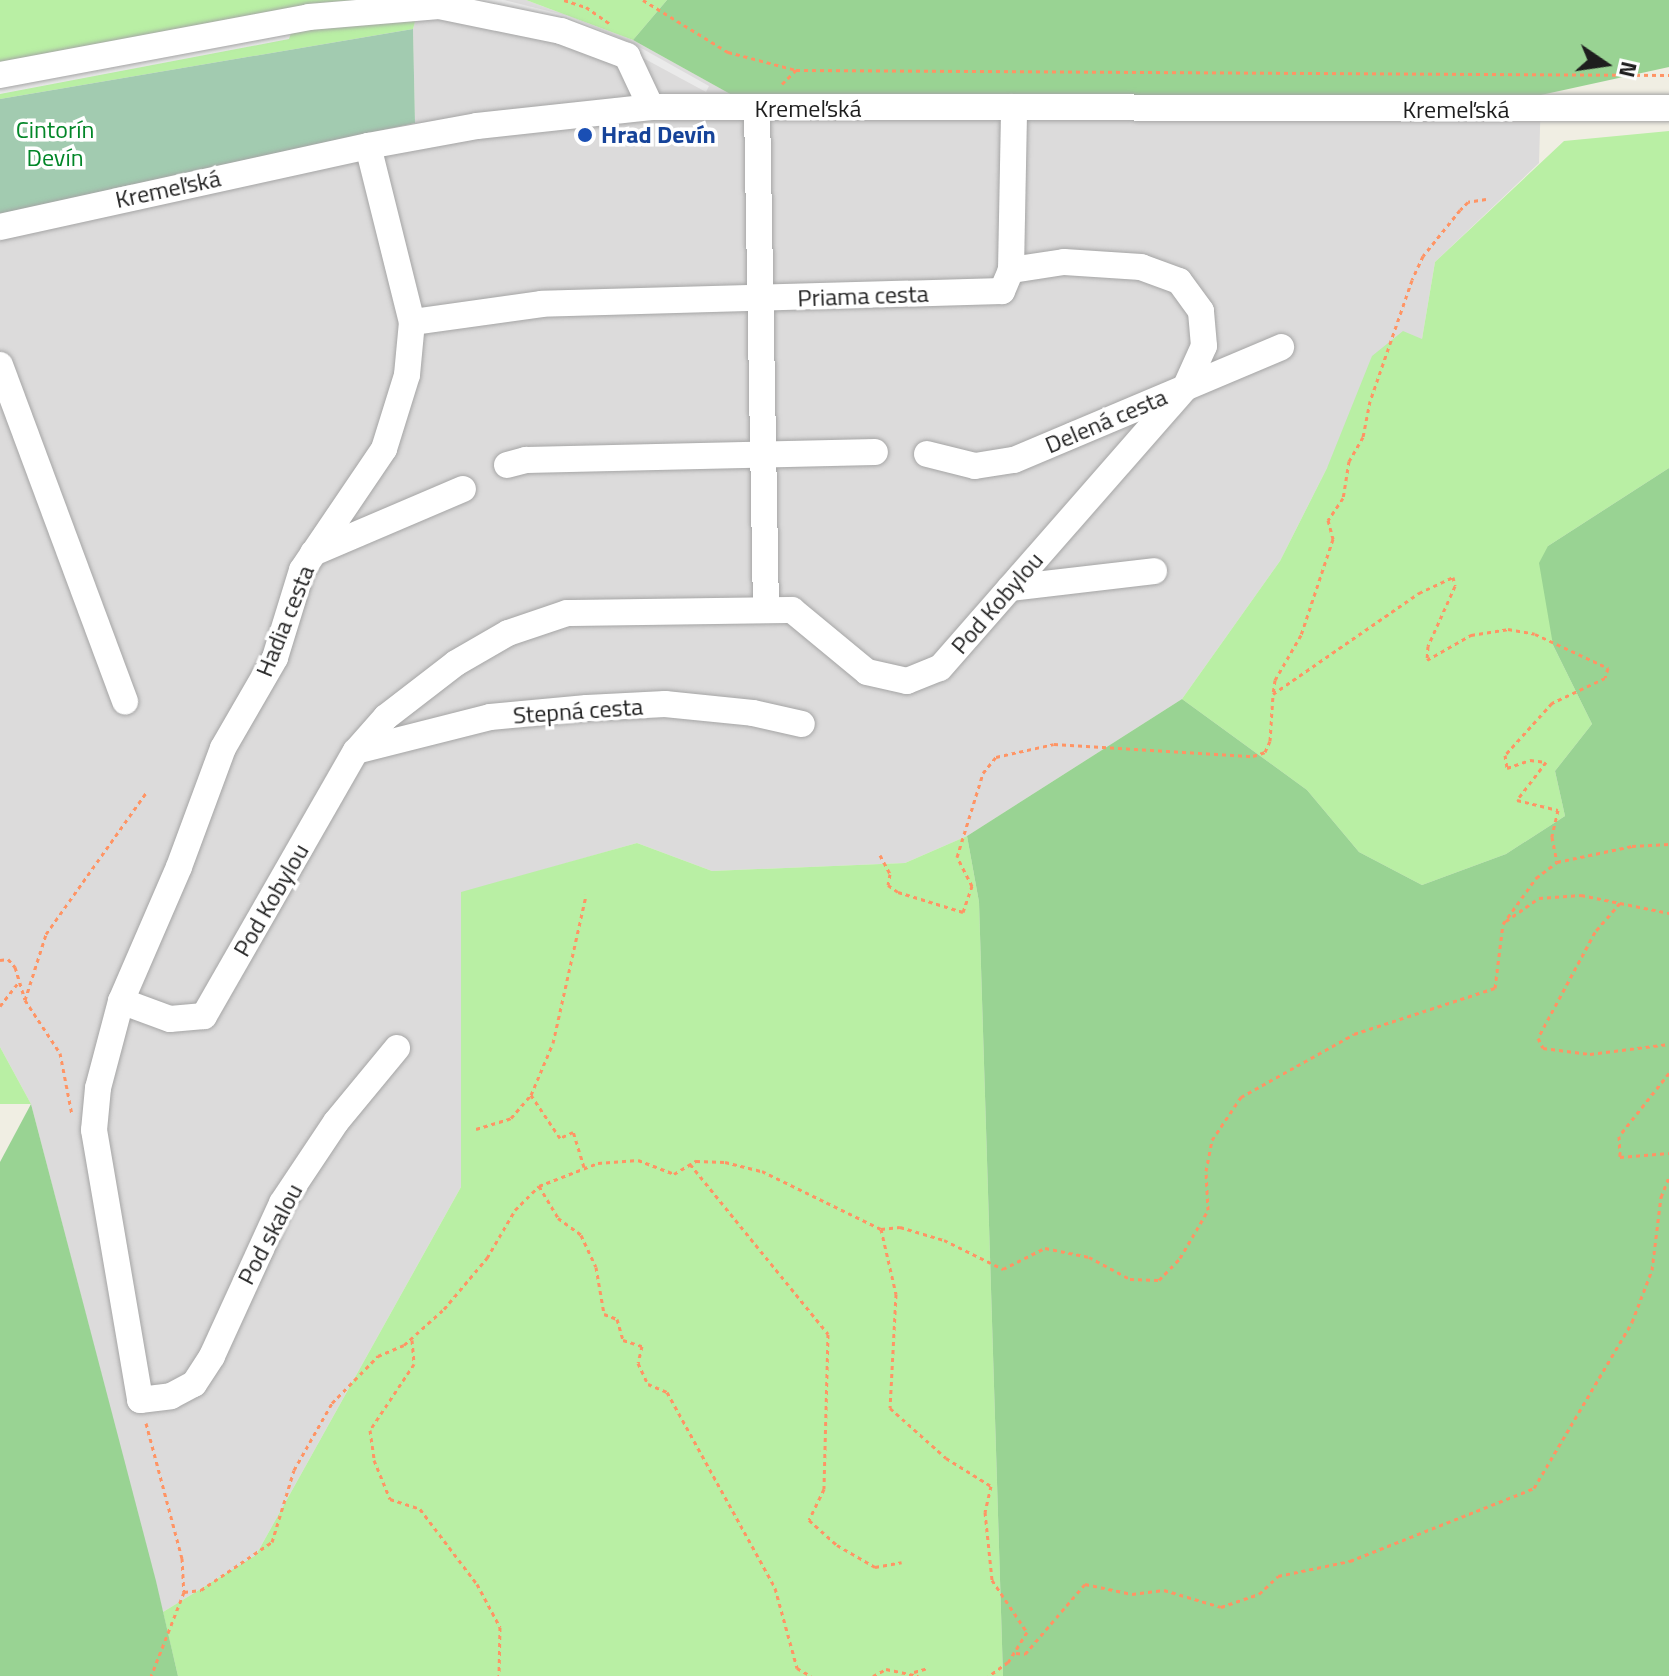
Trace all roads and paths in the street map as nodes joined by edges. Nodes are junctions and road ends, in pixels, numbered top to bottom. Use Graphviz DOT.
graph roads {
  1 [pos="643,0"];
  2 [pos="0,75"];
  3 [pos="1669,75"];
  4 [pos="651,107"];
  5 [pos="1014,107"];
  6 [pos="1669,108"];
  7 [pos="757,109"];
  8 [pos="368,146"];
  9 [pos="1486,199"];
  10 [pos="0,227"];
  11 [pos="1011,270"];
  12 [pos="761,299"];
  13 [pos="412,322"];
  14 [pos="1281,347"];
  15 [pos="0,365"];
  16 [pos="1185,388"];
  17 [pos="875,452"];
  18 [pos="927,454"];
  19 [pos="764,455"];
  20 [pos="507,465"];
  21 [pos="463,489"];
  22 [pos="313,553"];
  23 [pos="1154,571"];
  24 [pos="1010,588"];
  25 [pos="766,610"];
  26 [pos="1273,694"];
  27 [pos="125,702"];
  28 [pos="802,724"];
  29 [pos="356,751"];
  30 [pos="146,793"];
  31 [pos="1669,844"];
  32 [pos="880,855"];
  33 [pos="1557,862"];
  34 [pos="586,895"];
  35 [pos="1620,903"];
  36 [pos="1669,913"];
  37 [pos="1503,924"];
  38 [pos="0,960"];
  39 [pos="17,984"];
  40 [pos="25,1000"];
  41 [pos="121,1001"];
  42 [pos="0,1006"];
  43 [pos="1669,1044"];
  44 [pos="397,1048"];
  45 [pos="1669,1073"];
  46 [pos="531,1095"];
  47 [pos="74,1128"];
  48 [pos="476,1129"];
  49 [pos="1669,1153"];
  50 [pos="690,1164"];
  51 [pos="584,1167"];
  52 [pos="1669,1177"];
  53 [pos="539,1186"];
  54 [pos="881,1229"];
  55 [pos="412,1338"];
  56 [pos="140,1400"];
  57 [pos="902,1562"];
  58 [pos="184,1592"];
  59 [pos="1014,1653"];
  60 [pos="928,1668"];
  61 [pos="916,1674"];
  62 [pos="151,1676"];
  63 [pos="499,1676"];
  64 [pos="811,1676"];
  65 [pos="873,1676"];
  66 [pos="989,1676"];
  1 -- 3 [label="path"];
  2 -- 4 [label="street"];
  4 -- 7 [label="street, Kremeľská"];
  4 -- 8 [label="street, Kremeľská"];
  5 -- 6 [label="street, Kremeľská"];
  5 -- 7 [label="street, Kremeľská"];
  5 -- 11 [label="street"];
  7 -- 12 [label="street"];
  8 -- 10 [label="street, Kremeľská"];
  8 -- 13 [label="street, Hadia cesta"];
  9 -- 26 [label="path"];
  11 -- 12 [label="street, Priama cesta"];
  11 -- 16 [label="street"];
  12 -- 13 [label="street, Priama cesta"];
  12 -- 19 [label="street"];
  13 -- 22 [label="street, Hadia cesta"];
  14 -- 16 [label="street, Delená cesta"];
  15 -- 27 [label="street"];
  16 -- 18 [label="street, Delená cesta"];
  16 -- 24 [label="street, Pod Kobylou"];
  17 -- 19 [label="street"];
  19 -- 20 [label="street"];
  19 -- 25 [label="street"];
  21 -- 22 [label="street"];
  22 -- 41 [label="street, Hadia cesta"];
  23 -- 24 [label="street"];
  24 -- 25 [label="street, Pod Kobylou"];
  25 -- 29 [label="street, Pod Kobylou"];
  26 -- 32 [label="path"];
  26 -- 33 [label="path"];
  28 -- 29 [label="street, Stepná cesta"];
  29 -- 41 [label="street, Pod Kobylou"];
  30 -- 40 [label="path"];
  31 -- 33 [label="path"];
  33 -- 37 [label="path"];
  34 -- 46 [label="path"];
  35 -- 36 [label="path"];
  35 -- 37 [label="path"];
  35 -- 43 [label="path"];
  37 -- 54 [label="path"];
  38 -- 39 [label="path"];
  39 -- 40 [label="path"];
  39 -- 42 [label="path"];
  40 -- 47 [label="path"];
  41 -- 56 [label="street"];
  44 -- 56 [label="street, Pod skalou"];
  45 -- 49 [label="path"];
  46 -- 48 [label="path"];
  46 -- 51 [label="path"];
  50 -- 51 [label="path"];
  50 -- 54 [label="path"];
  50 -- 57 [label="path"];
  51 -- 53 [label="path"];
  52 -- 59 [label="path"];
  53 -- 55 [label="path"];
  53 -- 64 [label="path"];
  54 -- 59 [label="path"];
  55 -- 58 [label="path"];
  55 -- 63 [label="path"];
  56 -- 58 [label="path"];
  58 -- 62 [label="path"];
  59 -- 66 [label="path"];
  60 -- 61 [label="path"];
  61 -- 65 [label="path"];
}
